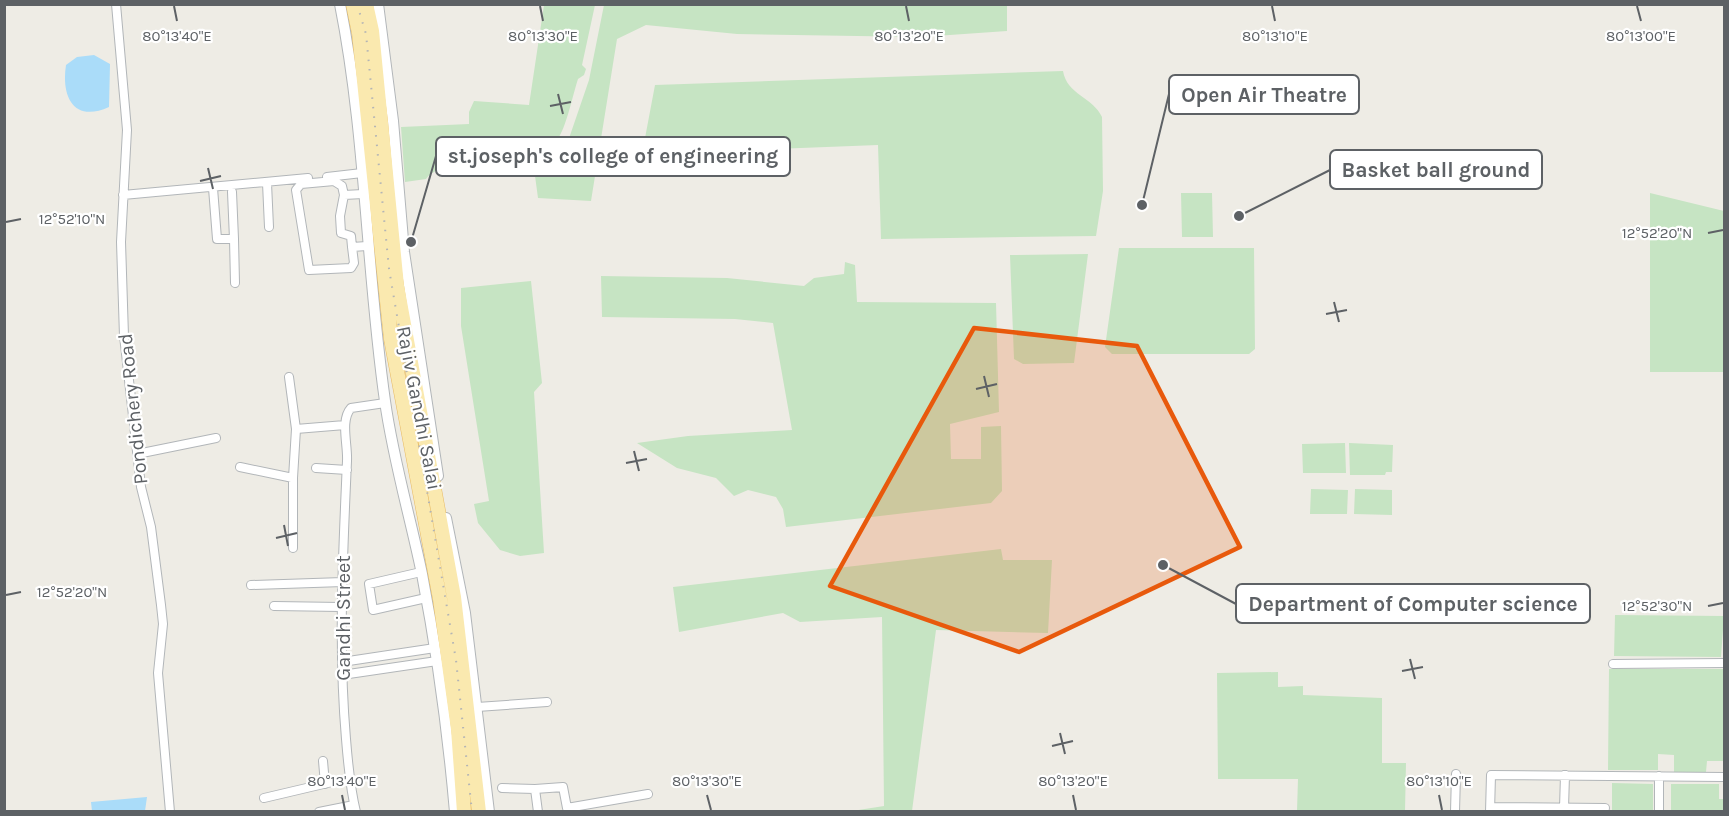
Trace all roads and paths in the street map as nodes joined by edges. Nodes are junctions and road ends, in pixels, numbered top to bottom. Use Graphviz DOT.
graph roads {
  1 [pos="116,4"];
  2 [pos="340,4"];
  3 [pos="352,4"];
  4 [pos="366,4"];
  5 [pos="378,4"];
  6 [pos="362,173"];
  7 [pos="267,183"];
  8 [pos="213,188"];
  9 [pos="232,192"];
  10 [pos="363,194"];
  11 [pos="123,195"];
  12 [pos="344,195"];
  13 [pos="383,205"];
  14 [pos="269,227"];
  15 [pos="234,239"];
  16 [pos="367,246"];
  17 [pos="352,247"];
  18 [pos="235,283"];
  19 [pos="289,376"];
  20 [pos="385,403"];
  21 [pos="345,424"];
  22 [pos="296,429"];
  23 [pos="216,438"];
  24 [pos="137,454"];
  25 [pos="240,468"];
  26 [pos="316,468"];
  27 [pos="347,470"];
  28 [pos="293,478"];
  29 [pos="292,548"];
  30 [pos="421,572"];
  31 [pos="343,582"];
  32 [pos="251,585"];
  33 [pos="426,598"];
  34 [pos="273,606"];
  35 [pos="342,607"];
  36 [pos="435,648"];
  37 [pos="437,661"];
  38 [pos="342,662"];
  39 [pos="1725,663"];
  40 [pos="1613,664"];
  41 [pos="342,675"];
  42 [pos="547,702"];
  43 [pos="477,707"];
  44 [pos="323,761"];
  45 [pos="1456,774"];
  46 [pos="1565,775"];
  47 [pos="1659,776"];
  48 [pos="1725,777"];
  49 [pos="349,778"];
  50 [pos="325,784"];
  51 [pos="502,788"];
  52 [pos="535,789"];
  53 [pos="648,794"];
  54 [pos="264,798"];
  55 [pos="355,808"];
  56 [pos="1564,808"];
  57 [pos="1605,808"];
  58 [pos="1490,809"];
  59 [pos="567,810"];
  60 [pos="170,812"];
  61 [pos="319,812"];
  62 [pos="455,812"];
  63 [pos="464,812"];
  64 [pos="479,812"];
  65 [pos="489,812"];
  66 [pos="538,812"];
  67 [pos="1455,812"];
  68 [pos="1659,812"];
  1 -- 11 [label="street, Pondichery Road"];
  2 -- 6 [label="street"];
  3 -- 13 [label="main road, Rajiv Gandhi Salai"];
  4 -- 13 [label="main road, Rajiv Gandhi Salai"];
  5 -- 43 [label="street"];
  6 -- 7 [label="street"];
  6 -- 10 [label="street"];
  7 -- 8 [label="street"];
  7 -- 14 [label="street"];
  8 -- 11 [label="street"];
  8 -- 15 [label="street"];
  9 -- 15 [label="street"];
  10 -- 12 [label="street"];
  10 -- 16 [label="street"];
  11 -- 24 [label="street, Pondichery Road"];
  12 -- 17 [label="street"];
  12 -- 17 [label="street"];
  13 -- 63 [label="main road, Rajiv Gandhi Salai"];
  13 -- 64 [label="main road, Rajiv Gandhi Salai"];
  15 -- 18 [label="street"];
  16 -- 17 [label="street"];
  16 -- 20 [label="street"];
  19 -- 22 [label="street"];
  20 -- 21 [label="street"];
  20 -- 30 [label="street"];
  21 -- 22 [label="street"];
  21 -- 27 [label="street, Gandhi Street"];
  22 -- 28 [label="street"];
  23 -- 24 [label="street"];
  24 -- 60 [label="street, Pondichery Road"];
  25 -- 28 [label="street"];
  26 -- 27 [label="street"];
  27 -- 31 [label="street, Gandhi Street"];
  28 -- 29 [label="street"];
  30 -- 33 [label="street"];
  30 -- 33 [label="street"];
  31 -- 32 [label="street"];
  31 -- 35 [label="street, Gandhi Street"];
  33 -- 36 [label="street"];
  34 -- 35 [label="street"];
  35 -- 38 [label="street, Gandhi Street"];
  36 -- 37 [label="street"];
  36 -- 38 [label="street"];
  37 -- 41 [label="street"];
  37 -- 62 [label="street"];
  38 -- 41 [label="street, Gandhi Street"];
  39 -- 40 [label="street"];
  41 -- 49 [label="street, Gandhi Street"];
  42 -- 43 [label="street"];
  43 -- 65 [label="street"];
  44 -- 50 [label="street"];
  45 -- 67 [label="street"];
  46 -- 47 [label="street"];
  46 -- 56 [label="street"];
  46 -- 58 [label="street"];
  47 -- 48 [label="street"];
  47 -- 68 [label="street"];
  49 -- 50 [label="street"];
  49 -- 55 [label="street, Gandhi Street"];
  50 -- 54 [label="street"];
  51 -- 52 [label="street"];
  52 -- 59 [label="street"];
  52 -- 66 [label="street"];
  53 -- 59 [label="street"];
  55 -- 61 [label="street"];
  56 -- 57 [label="street"];
  56 -- 58 [label="street"];
}
